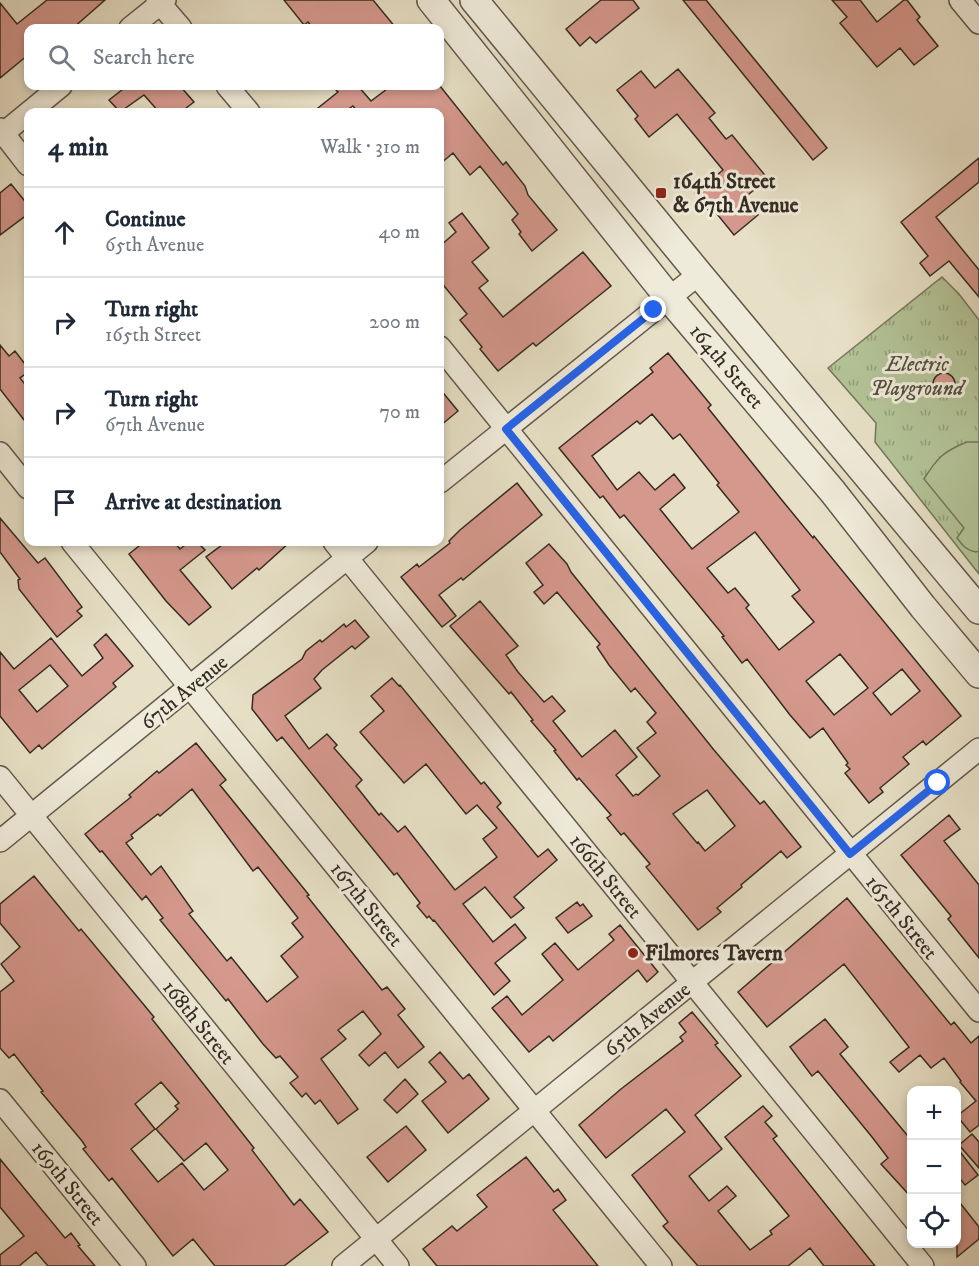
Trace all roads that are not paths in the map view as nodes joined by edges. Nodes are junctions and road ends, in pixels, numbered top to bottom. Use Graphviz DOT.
graph roads {
  1 [pos="431,0"];
  2 [pos="474,0"];
  3 [pos="960,0"];
  4 [pos="161,1"];
  5 [pos="979,23"];
  6 [pos="135,24"];
  7 [pos="178,24"];
  8 [pos="56,90"];
  9 [pos="230,90"];
  10 [pos="33,108"];
  11 [pos="246,108"];
  12 [pos="24,115"];
  13 [pos="1,133"];
  14 [pos="24,160"];
  15 [pos="699,274"];
  16 [pos="669,298"];
  17 [pos="444,352"];
  18 [pos="506,429"];
  19 [pos="0,453"];
  20 [pos="444,479"];
  21 [pos="24,483"];
  22 [pos="75,546"];
  23 [pos="341,550"];
  24 [pos="979,610"];
  25 [pos="979,674"];
  26 [pos="190,686"];
  27 [pos="979,749"];
  28 [pos="0,777"];
  29 [pos="31,816"];
  30 [pos="0,841"];
  31 [pos="850,854"];
  32 [pos="693,982"];
  33 [pos="979,1011"];
  34 [pos="0,1100"];
  35 [pos="534,1110"];
  36 [pos="376,1239"];
  37 [pos="135,1266"];
  38 [pos="343,1266"];
  39 [pos="398,1266"];
  40 [pos="661,1266"];
  41 [pos="923,1266"];
  1 -- 16 [label="street, 164th Street"];
  2 -- 15 [label="street, 164th Street"];
  3 -- 5 [label="street"];
  4 -- 6 [label="street"];
  4 -- 7 [label="street"];
  8 -- 10 [label="street"];
  9 -- 11 [label="street"];
  12 -- 13 [label="street"];
  13 -- 14 [label="street"];
  15 -- 16 [label="street"];
  15 -- 24 [label="street, 164th Street"];
  16 -- 18 [label="street"];
  16 -- 25 [label="street, 164th Street"];
  17 -- 18 [label="street, 165th Street"];
  18 -- 20 [label="street"];
  18 -- 31 [label="street, 165th Street"];
  19 -- 21 [label="street"];
  22 -- 26 [label="street, 167th Street"];
  23 -- 26 [label="street, 67th Avenue"];
  23 -- 32 [label="street, 166th Street"];
  26 -- 29 [label="street, 67th Avenue"];
  26 -- 35 [label="street, 167th Street"];
  27 -- 31 [label="street, 65th Avenue"];
  28 -- 29 [label="street, 168th Street"];
  29 -- 30 [label="street, 67th Avenue"];
  29 -- 36 [label="street, 168th Street"];
  31 -- 32 [label="street, 65th Avenue"];
  31 -- 33 [label="street, 165th Street"];
  32 -- 35 [label="street, 65th Avenue"];
  32 -- 41 [label="street, 166th Street"];
  34 -- 37 [label="street, 169th Street"];
  35 -- 36 [label="street, 65th Avenue"];
  35 -- 40 [label="street, 167th Street"];
  36 -- 38 [label="street, 65th Avenue"];
  36 -- 39 [label="street, 168th Street"];
}
